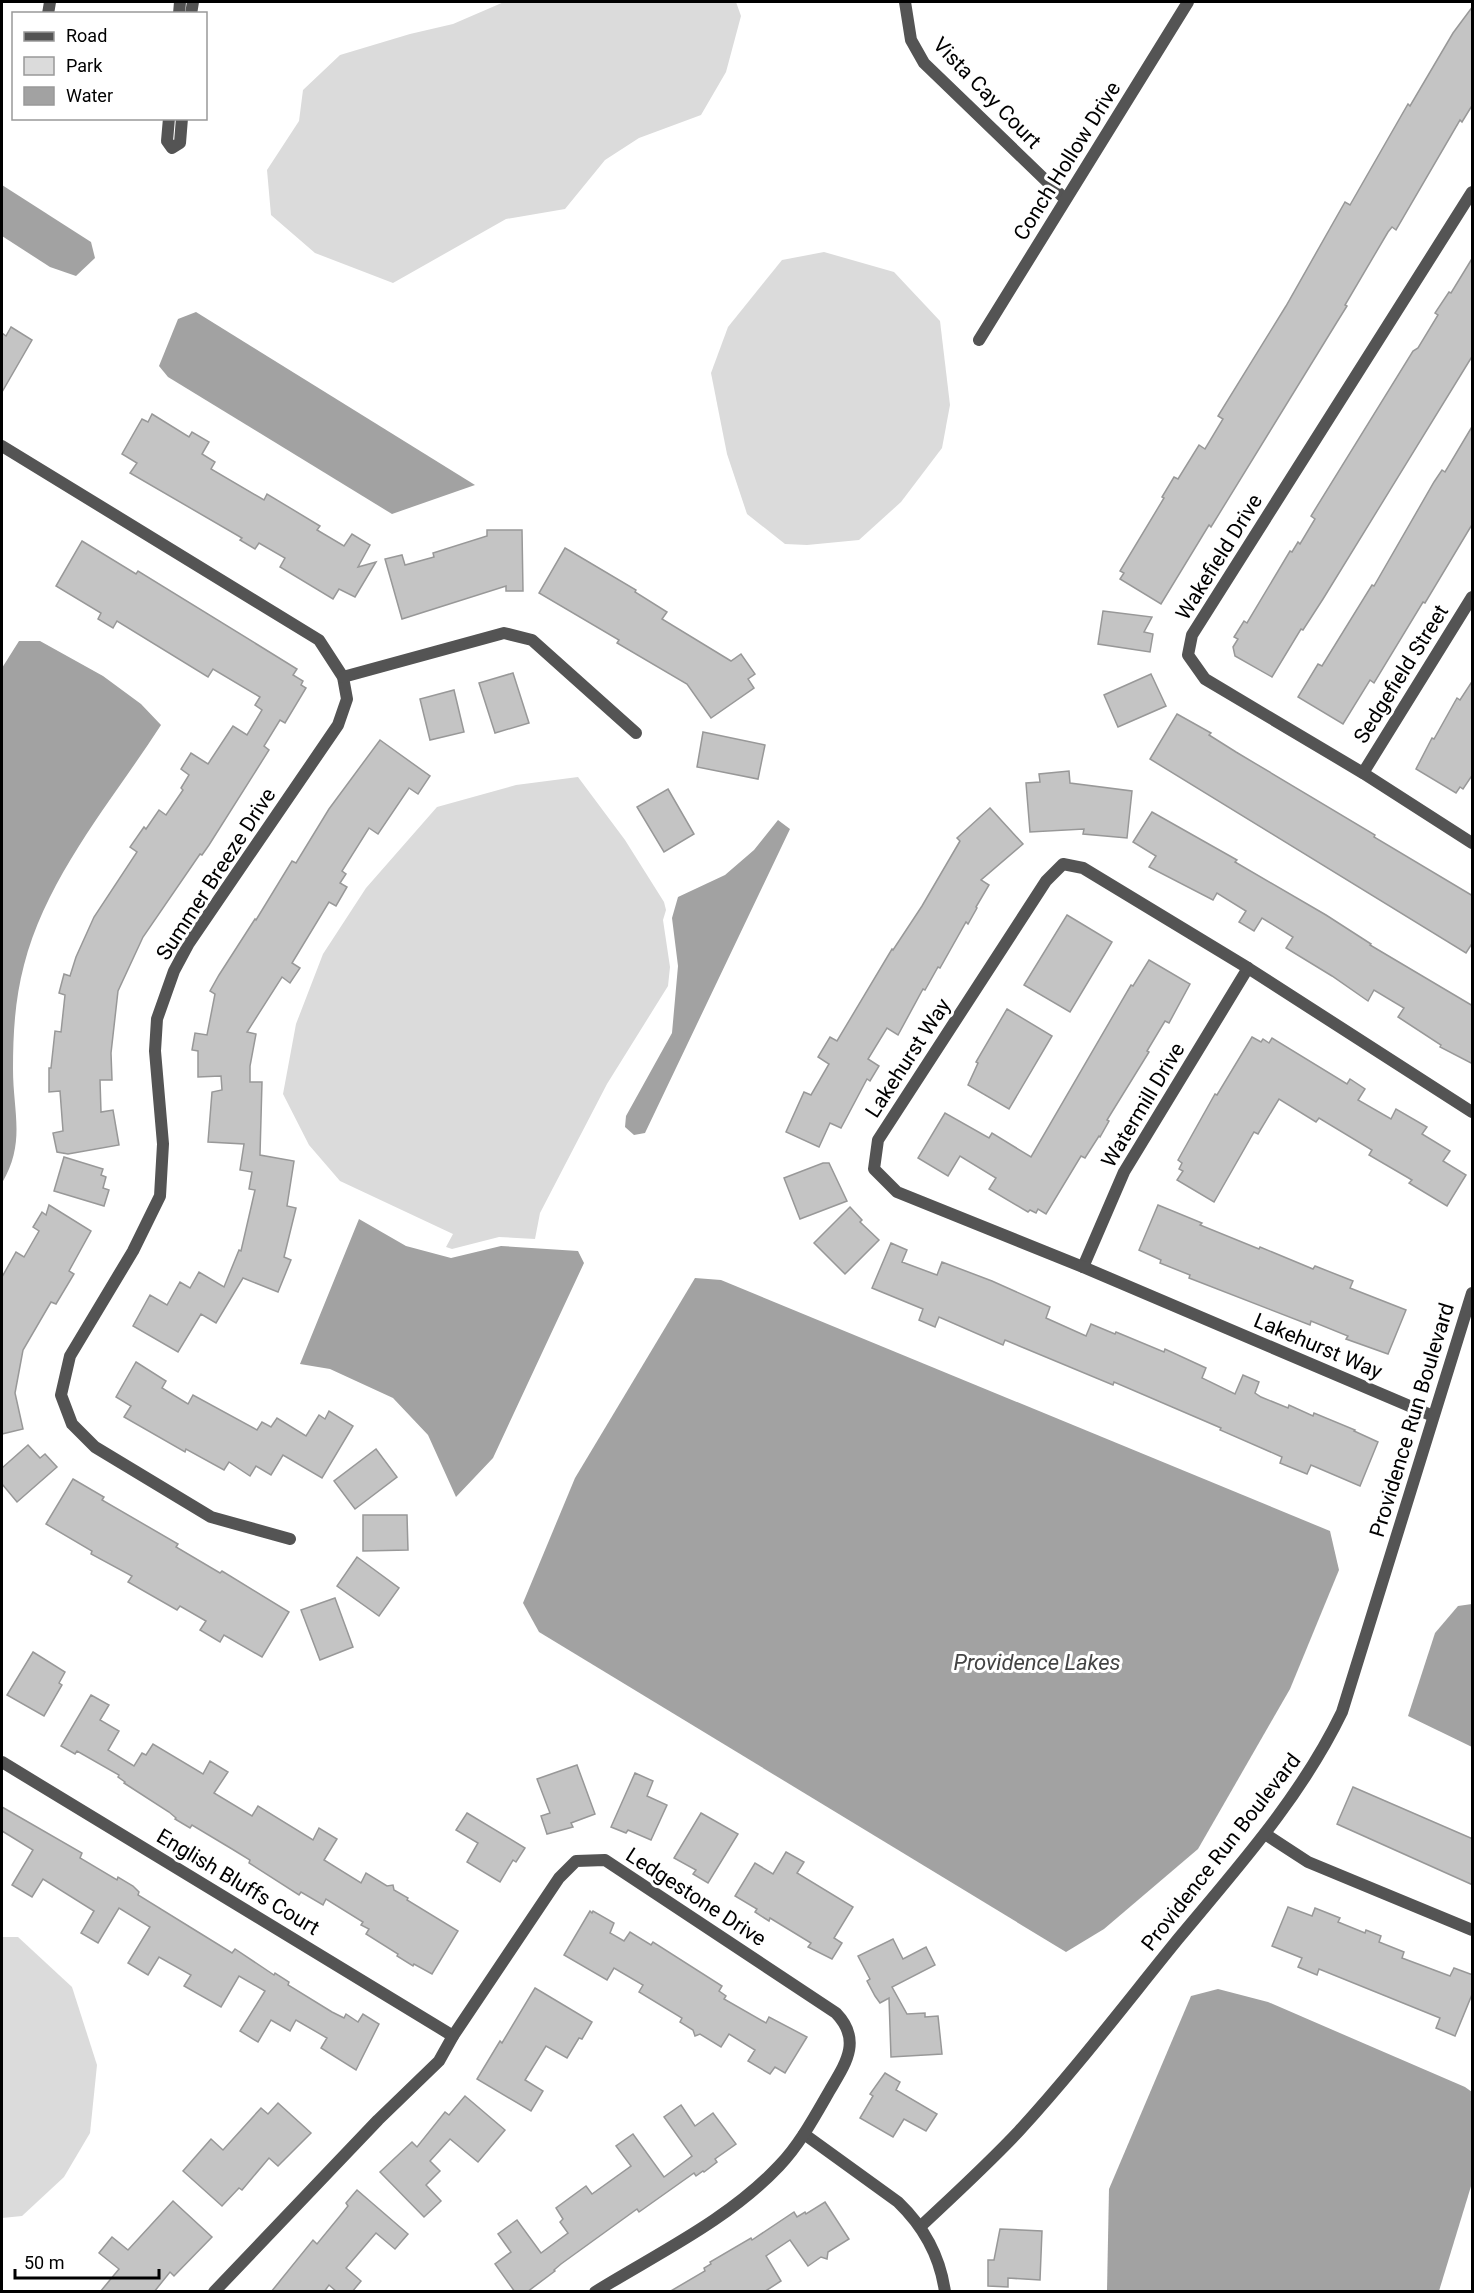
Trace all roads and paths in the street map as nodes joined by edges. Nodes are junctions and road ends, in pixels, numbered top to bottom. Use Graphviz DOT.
graph roads {
  1 [pos="905,2"];
  2 [pos="1188,2"];
  3 [pos="169,120"];
  4 [pos="182,120"];
  5 [pos="1473,192"];
  6 [pos="1065,199"];
  7 [pos="979,340"];
  8 [pos="2,446"];
  9 [pos="1473,597"];
  10 [pos="343,677"];
  11 [pos="636,733"];
  12 [pos="1362,772"];
  13 [pos="1473,843"];
  14 [pos="1248,968"];
  15 [pos="1473,1112"];
  16 [pos="1083,1267"];
  17 [pos="1473,1293"];
  18 [pos="1433,1416"];
  19 [pos="290,1539"];
  20 [pos="2,1762"];
  21 [pos="1265,1834"];
  22 [pos="1473,1930"];
  23 [pos="453,2036"];
  24 [pos="804,2134"];
  25 [pos="921,2226"];
  26 [pos="214,2292"];
  27 [pos="595,2292"];
  28 [pos="945,2292"];
  1 -- 6 [label="street, Vista Cay Court"];
  2 -- 6 [label="street, Conch Hollow Drive"];
  3 -- 4 [label="street"];
  5 -- 12 [label="street, Wakefield Drive"];
  6 -- 7 [label="street, Conch Hollow Drive"];
  8 -- 10 [label="street"];
  9 -- 12 [label="street, Sedgefield Street"];
  10 -- 11 [label="street"];
  10 -- 19 [label="street, Summer Breeze Drive"];
  12 -- 13 [label="street, Wakefield Drive"];
  14 -- 15 [label="street, Lakehurst Way"];
  14 -- 16 [label="street, Watermill Drive"];
  14 -- 16 [label="street, Lakehurst Way"];
  16 -- 18 [label="street, Lakehurst Way"];
  17 -- 18 [label="street, Providence Run Boulevard"];
  18 -- 21 [label="street, Providence Run Boulevard"];
  20 -- 23 [label="street, English Bluffs Court"];
  21 -- 22 [label="street"];
  21 -- 25 [label="street, Providence Run Boulevard"];
  23 -- 24 [label="street, Ledgestone Drive"];
  23 -- 26 [label="street, Ledgestone Drive"];
  24 -- 25 [label="street"];
  24 -- 27 [label="street, Ledgestone Drive"];
  25 -- 28 [label="street"];
}
